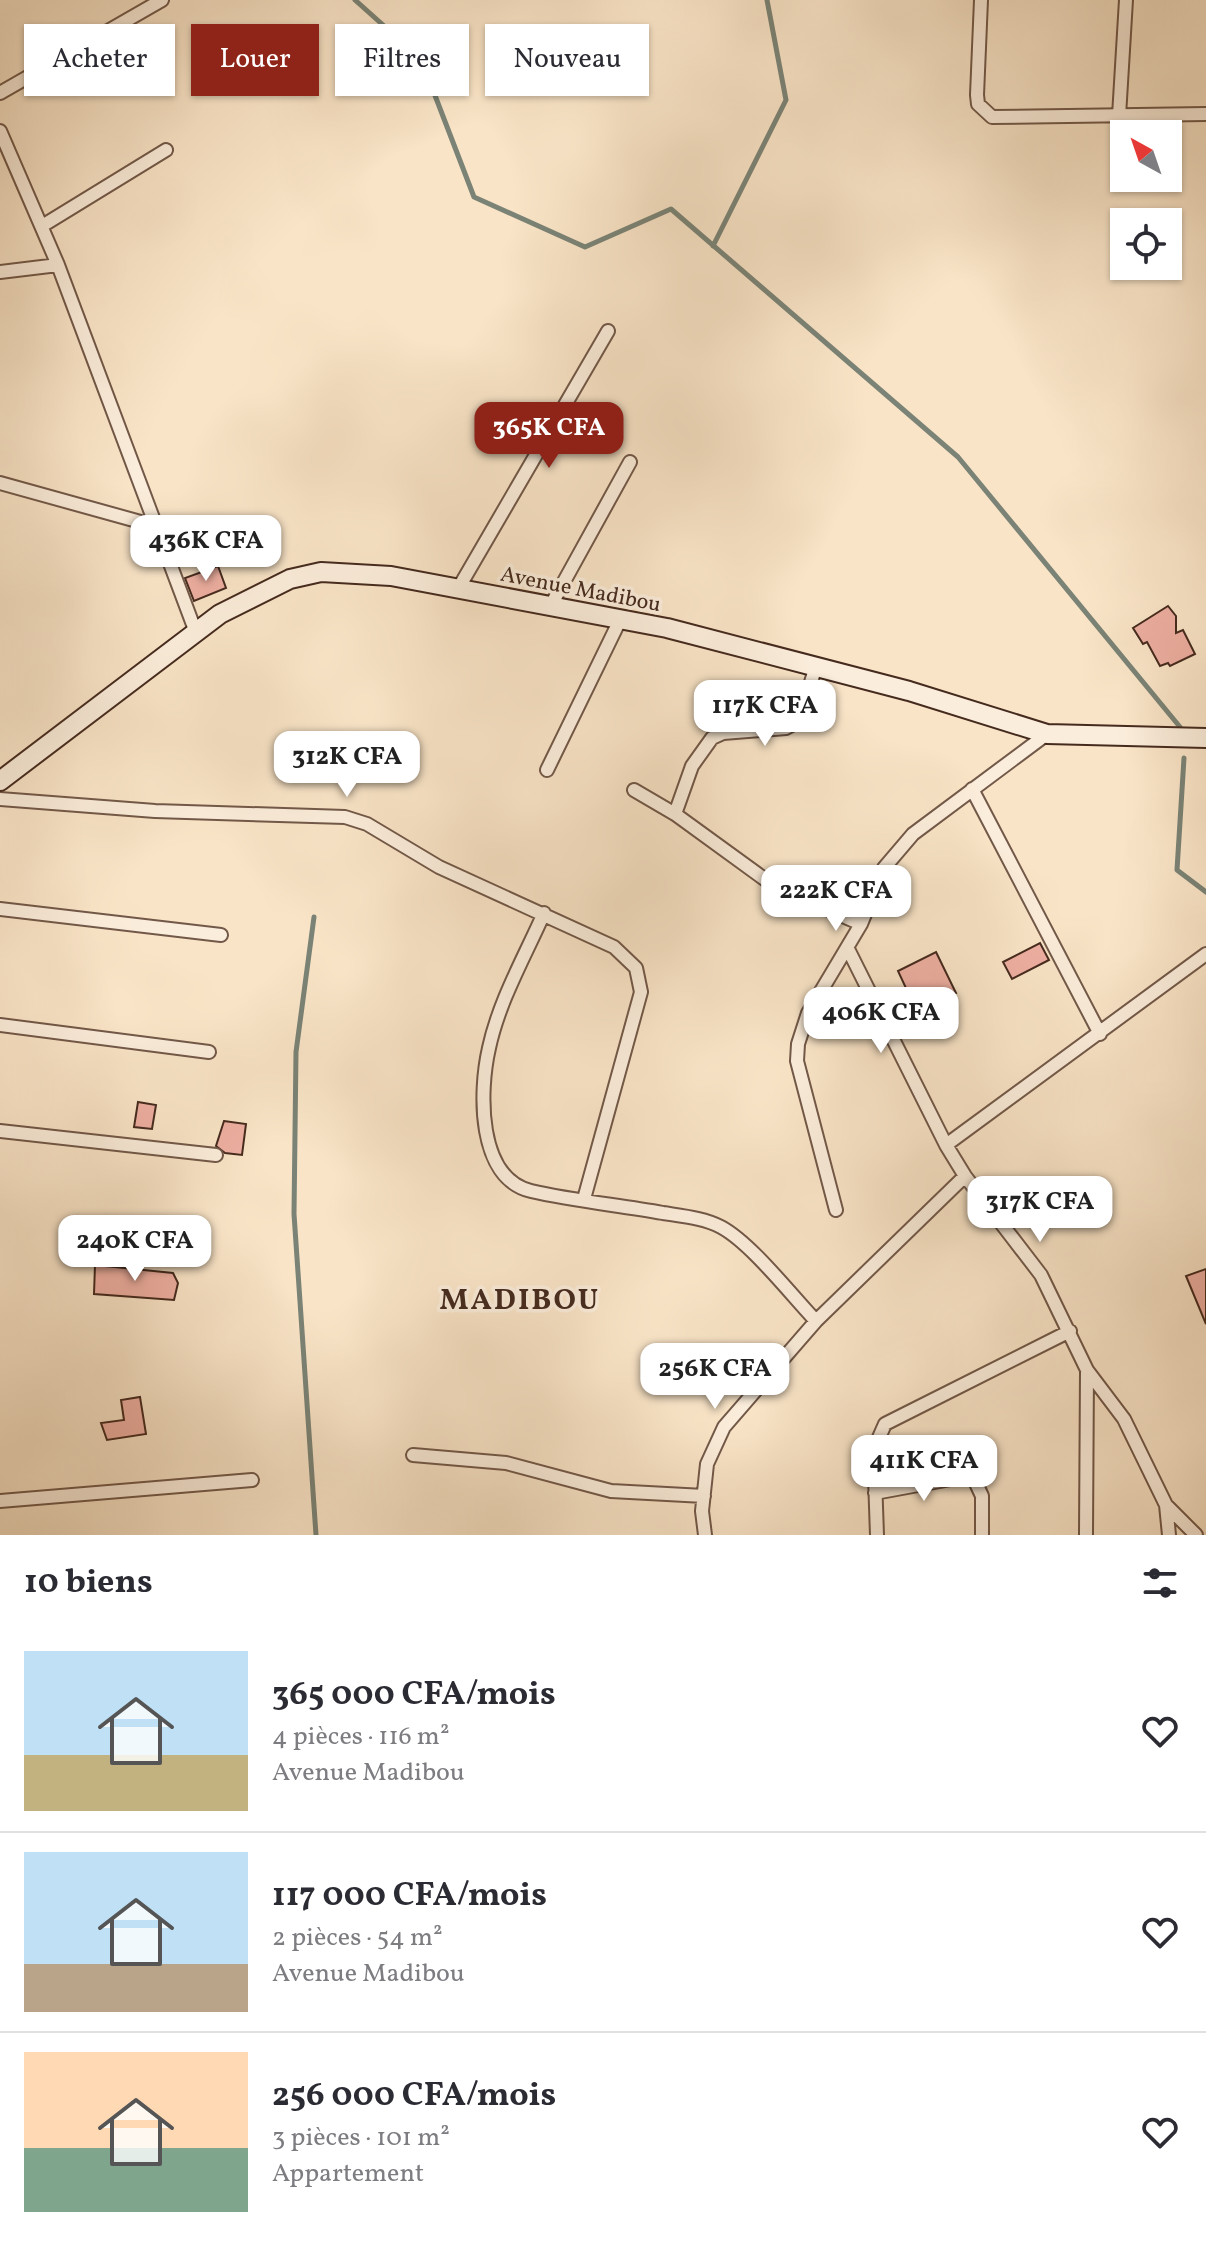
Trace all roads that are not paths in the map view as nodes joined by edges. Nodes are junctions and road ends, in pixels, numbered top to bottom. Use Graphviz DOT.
graph roads {
  1 [pos="162,0"];
  2 [pos="981,0"];
  3 [pos="1126,0"];
  4 [pos="0,93"];
  5 [pos="1206,114"];
  6 [pos="1119,116"];
  7 [pos="0,131"];
  8 [pos="166,150"];
  9 [pos="42,226"];
  10 [pos="58,265"];
  11 [pos="0,272"];
  12 [pos="608,331"];
  13 [pos="630,462"];
  14 [pos="0,483"];
  15 [pos="155,526"];
  16 [pos="458,589"];
  17 [pos="550,607"];
  18 [pos="620,620"];
  19 [pos="195,630"];
  20 [pos="816,666"];
  21 [pos="1047,734"];
  22 [pos="1206,738"];
  23 [pos="547,770"];
  24 [pos="0,781"];
  25 [pos="972,789"];
  26 [pos="634,790"];
  27 [pos="0,799"];
  28 [pos="675,814"];
  29 [pos="0,909"];
  30 [pos="544,913"];
  31 [pos="861,924"];
  32 [pos="221,935"];
  33 [pos="848,949"];
  34 [pos="1206,954"];
  35 [pos="0,1025"];
  36 [pos="1100,1034"];
  37 [pos="209,1052"];
  38 [pos="0,1131"];
  39 [pos="946,1145"];
  40 [pos="216,1155"];
  41 [pos="965,1176"];
  42 [pos="584,1199"];
  43 [pos="836,1210"];
  44 [pos="816,1321"];
  45 [pos="1070,1331"];
  46 [pos="1087,1370"];
  47 [pos="413,1455"];
  48 [pos="252,1480"];
  49 [pos="875,1493"];
  50 [pos="704,1496"];
  51 [pos="0,1501"];
  52 [pos="1166,1505"];
  53 [pos="705,1535"];
  54 [pos="877,1535"];
  55 [pos="982,1535"];
  56 [pos="1086,1535"];
  57 [pos="1169,1535"];
  58 [pos="1196,1535"];
  1 -- 4 [label="street"];
  2 -- 6 [label="street"];
  3 -- 6 [label="street"];
  5 -- 6 [label="street"];
  7 -- 9 [label="street"];
  8 -- 9 [label="street"];
  9 -- 10 [label="street"];
  10 -- 11 [label="street"];
  10 -- 15 [label="street"];
  12 -- 16 [label="street"];
  13 -- 17 [label="street"];
  14 -- 15 [label="street"];
  15 -- 19 [label="street"];
  16 -- 17 [label="street, Avenue Madibou"];
  16 -- 19 [label="street, Avenue Madibou"];
  17 -- 18 [label="street, Avenue Madibou"];
  18 -- 20 [label="street, Avenue Madibou"];
  18 -- 23 [label="street"];
  19 -- 24 [label="street, Avenue Madibou"];
  20 -- 21 [label="street, Avenue Madibou"];
  20 -- 28 [label="street"];
  21 -- 22 [label="street, Avenue Madibou"];
  21 -- 25 [label="street"];
  25 -- 31 [label="street"];
  25 -- 36 [label="street"];
  26 -- 28 [label="street"];
  27 -- 30 [label="street"];
  28 -- 31 [label="street"];
  29 -- 32 [label="street"];
  30 -- 42 [label="street"];
  30 -- 42 [label="street"];
  31 -- 33 [label="street"];
  33 -- 39 [label="street"];
  33 -- 43 [label="street"];
  34 -- 36 [label="street"];
  35 -- 37 [label="street"];
  36 -- 39 [label="street"];
  38 -- 40 [label="street"];
  39 -- 41 [label="street"];
  41 -- 44 [label="street"];
  41 -- 45 [label="street"];
  42 -- 44 [label="street"];
  44 -- 50 [label="street"];
  45 -- 46 [label="street"];
  45 -- 49 [label="street"];
  46 -- 52 [label="street"];
  46 -- 56 [label="street"];
  47 -- 50 [label="street"];
  48 -- 51 [label="street"];
  49 -- 54 [label="street"];
  49 -- 55 [label="street"];
  50 -- 53 [label="street"];
  52 -- 57 [label="street"];
  52 -- 58 [label="street"];
}
